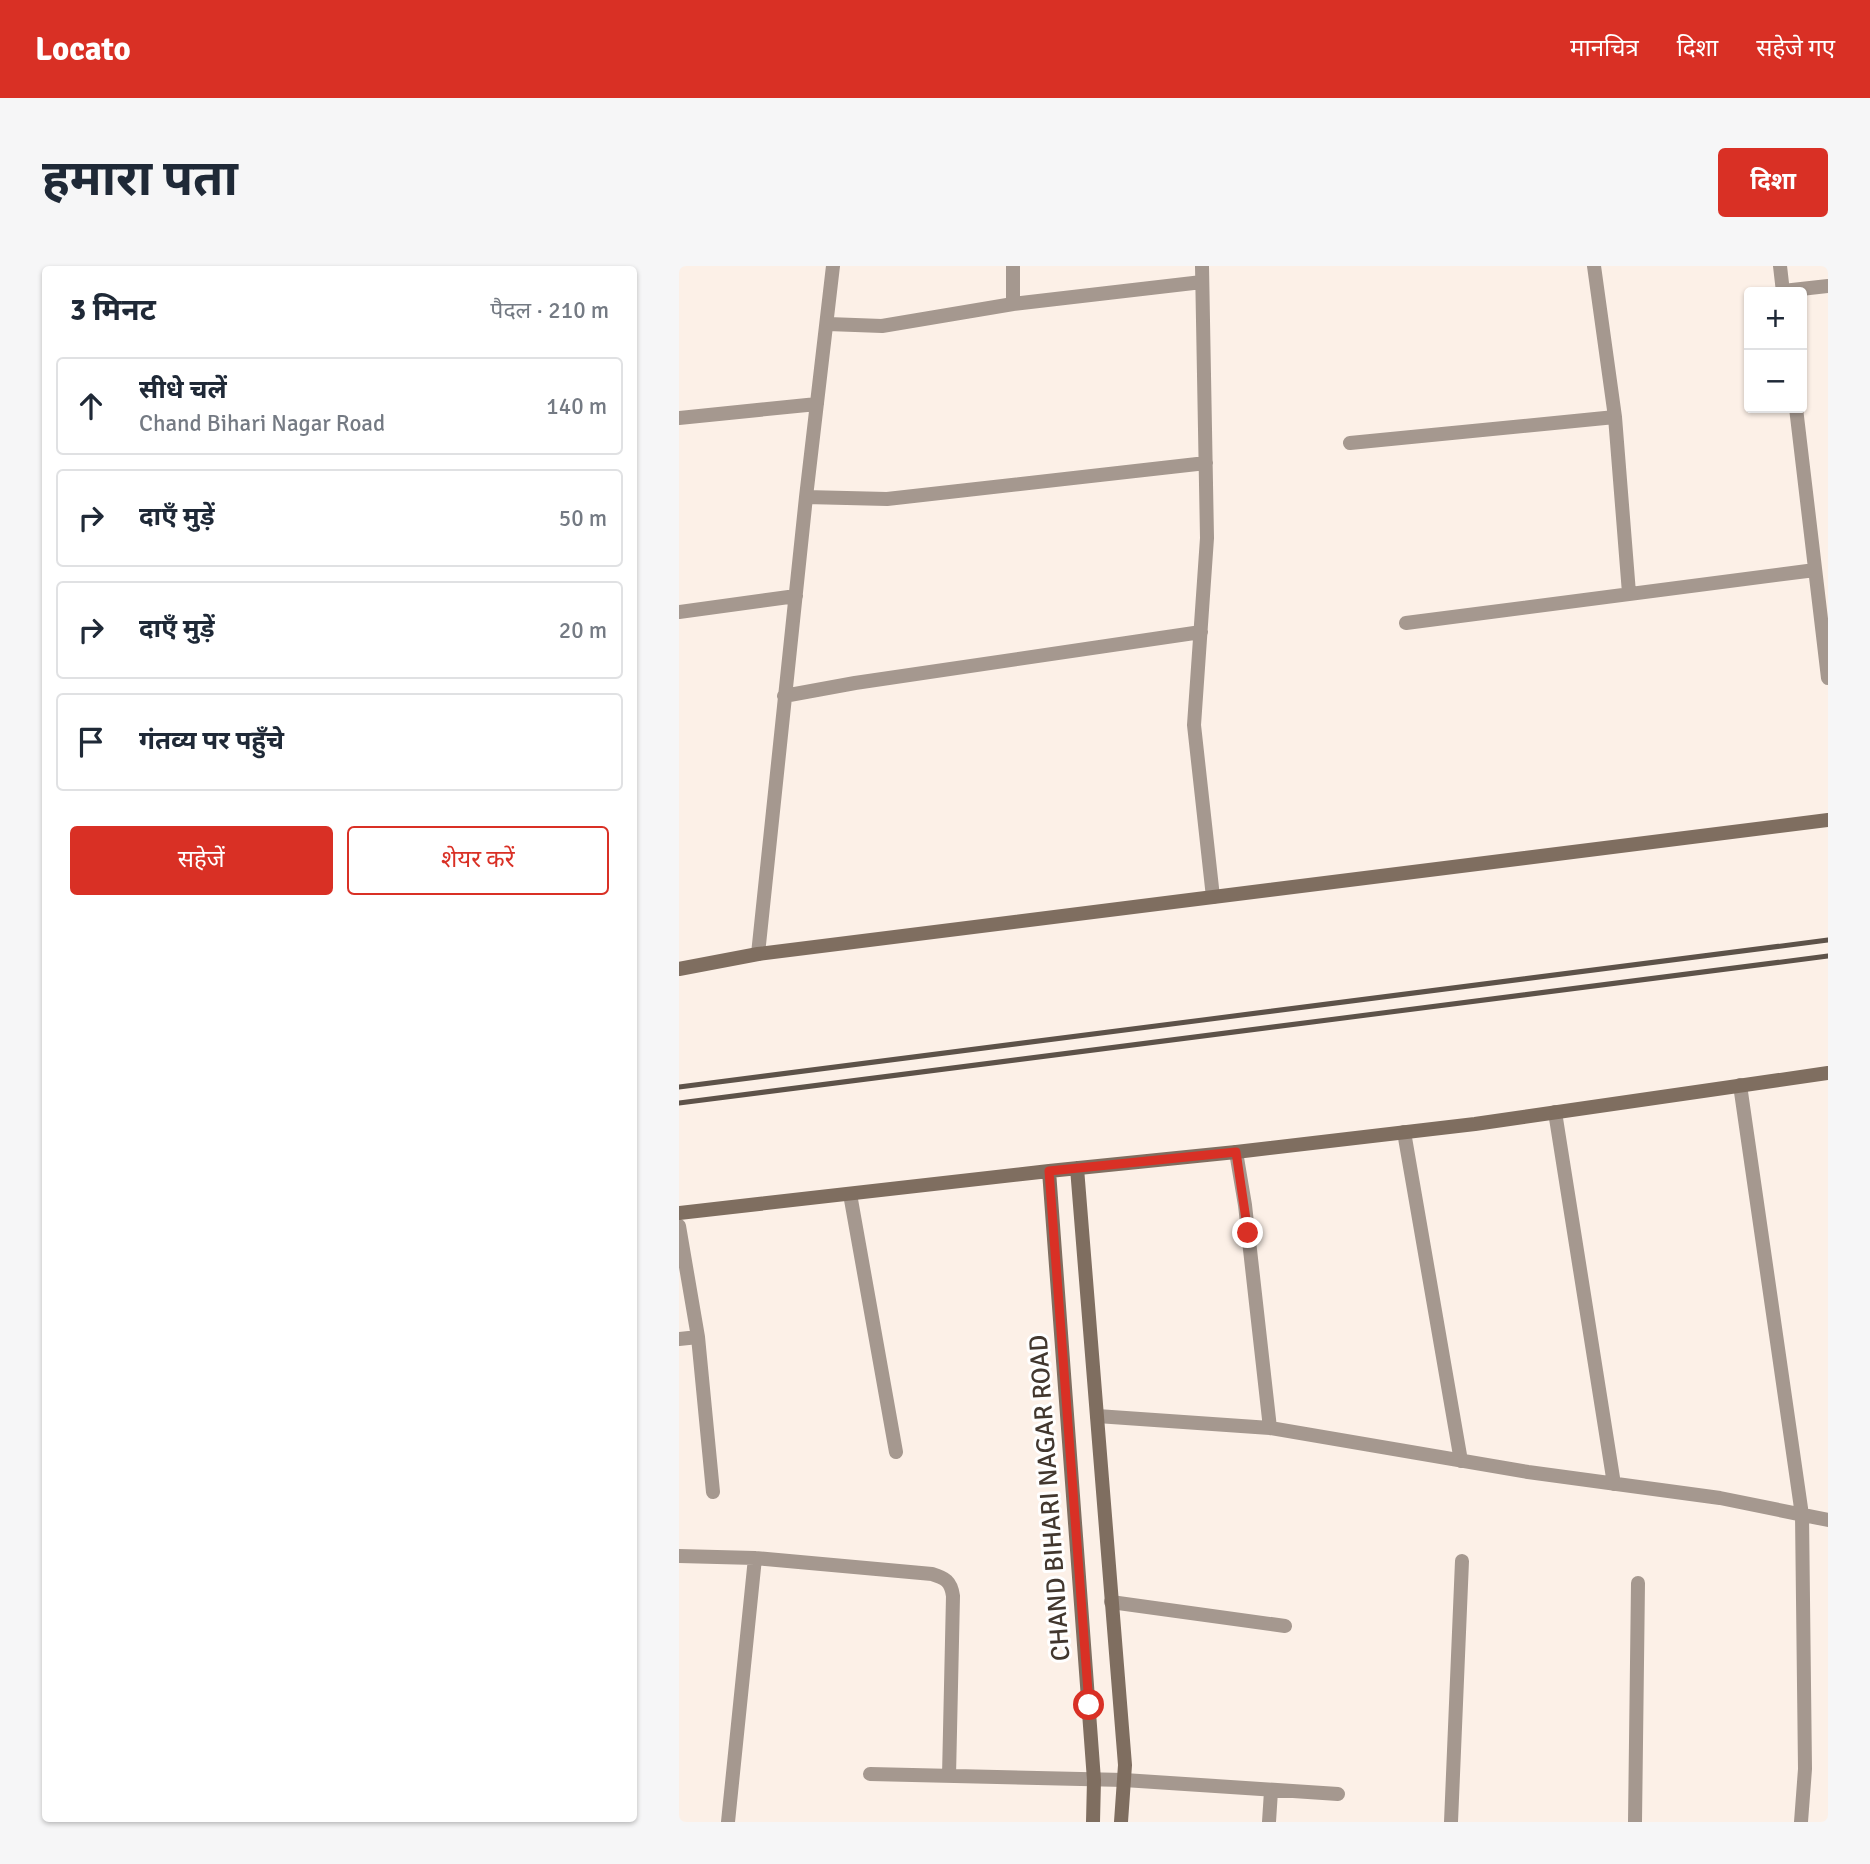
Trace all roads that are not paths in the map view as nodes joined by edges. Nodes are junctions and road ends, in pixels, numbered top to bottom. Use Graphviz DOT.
graph roads {
  1 [pos="833,266"];
  2 [pos="1013,266"];
  3 [pos="1202,266"];
  4 [pos="1594,266"];
  5 [pos="1780,266"];
  6 [pos="1202,282"];
  7 [pos="1828,286"];
  8 [pos="1783,287"];
  9 [pos="1807,288"];
  10 [pos="1013,304"];
  11 [pos="828,324"];
  12 [pos="817,404"];
  13 [pos="1797,413"];
  14 [pos="1615,417"];
  15 [pos="679,418"];
  16 [pos="1350,443"];
  17 [pos="1206,463"];
  18 [pos="806,497"];
  19 [pos="1815,570"];
  20 [pos="1629,593"];
  21 [pos="796,596"];
  22 [pos="679,612"];
  23 [pos="1406,623"];
  24 [pos="1201,632"];
  25 [pos="1828,678"];
  26 [pos="784,696"];
  27 [pos="1828,820"];
  28 [pos="1213,897"];
  29 [pos="758,954"];
  30 [pos="679,969"];
  31 [pos="1828,1073"];
  32 [pos="1740,1086"];
  33 [pos="1555,1112"];
  34 [pos="1404,1132"];
  35 [pos="1236,1152"];
  36 [pos="1077,1168"];
  37 [pos="1049,1171"];
  38 [pos="850,1194"];
  39 [pos="679,1213"];
  40 [pos="679,1226"];
  41 [pos="698,1336"];
  42 [pos="679,1339"];
  43 [pos="1097,1416"];
  44 [pos="1270,1427"];
  45 [pos="896,1452"];
  46 [pos="1461,1461"];
  47 [pos="1614,1484"];
  48 [pos="713,1492"];
  49 [pos="1802,1515"];
  50 [pos="1828,1520"];
  51 [pos="679,1556"];
  52 [pos="755,1558"];
  53 [pos="1462,1561"];
  54 [pos="1638,1583"];
  55 [pos="1111,1602"];
  56 [pos="1285,1626"];
  57 [pos="870,1774"];
  58 [pos="949,1776"];
  59 [pos="1094,1780"];
  60 [pos="1124,1780"];
  61 [pos="1271,1791"];
  62 [pos="1338,1794"];
  63 [pos="728,1822"];
  64 [pos="1093,1822"];
  65 [pos="1121,1822"];
  66 [pos="1269,1822"];
  67 [pos="1451,1822"];
  68 [pos="1635,1822"];
  69 [pos="1801,1822"];
  1 -- 11 [label="street"];
  2 -- 10 [label="street"];
  3 -- 6 [label="street"];
  4 -- 14 [label="street"];
  5 -- 8 [label="street"];
  6 -- 10 [label="street"];
  6 -- 17 [label="street"];
  7 -- 9 [label="street"];
  10 -- 11 [label="street"];
  11 -- 12 [label="street"];
  12 -- 15 [label="street"];
  12 -- 18 [label="street"];
  13 -- 19 [label="street"];
  14 -- 16 [label="street"];
  14 -- 20 [label="street"];
  17 -- 18 [label="street"];
  17 -- 24 [label="street"];
  18 -- 21 [label="street"];
  19 -- 20 [label="street"];
  19 -- 25 [label="street"];
  20 -- 23 [label="street"];
  21 -- 22 [label="street"];
  21 -- 26 [label="street"];
  24 -- 26 [label="street"];
  24 -- 28 [label="street"];
  26 -- 29 [label="street"];
  27 -- 28 [label="street"];
  28 -- 29 [label="street"];
  29 -- 30 [label="street"];
  31 -- 32 [label="street"];
  32 -- 33 [label="street"];
  32 -- 49 [label="street"];
  33 -- 34 [label="street"];
  33 -- 47 [label="street"];
  34 -- 35 [label="street"];
  34 -- 46 [label="street"];
  35 -- 36 [label="street"];
  35 -- 44 [label="street"];
  36 -- 37 [label="street"];
  36 -- 43 [label="street, CHAND BIHARI NAGAR ROAD"];
  37 -- 38 [label="street"];
  37 -- 59 [label="street, CHAND BIHARI NAGAR ROAD"];
  38 -- 39 [label="street"];
  38 -- 45 [label="street"];
  40 -- 41 [label="street"];
  41 -- 42 [label="street"];
  41 -- 48 [label="street"];
  43 -- 44 [label="street"];
  43 -- 55 [label="street, CHAND BIHARI NAGAR ROAD"];
  44 -- 46 [label="street"];
  46 -- 47 [label="street"];
  47 -- 49 [label="street"];
  49 -- 50 [label="street"];
  49 -- 69 [label="street"];
  51 -- 52 [label="street"];
  52 -- 58 [label="street"];
  52 -- 63 [label="street"];
  53 -- 67 [label="street"];
  54 -- 68 [label="street"];
  55 -- 56 [label="street"];
  55 -- 60 [label="street, CHAND BIHARI NAGAR ROAD"];
  57 -- 58 [label="street"];
  58 -- 59 [label="street"];
  59 -- 60 [label="street"];
  59 -- 64 [label="street, CHAND BIHARI NAGAR ROAD"];
  60 -- 61 [label="street"];
  60 -- 65 [label="street, CHAND BIHARI NAGAR ROAD"];
  61 -- 62 [label="street"];
  61 -- 66 [label="street"];
}
